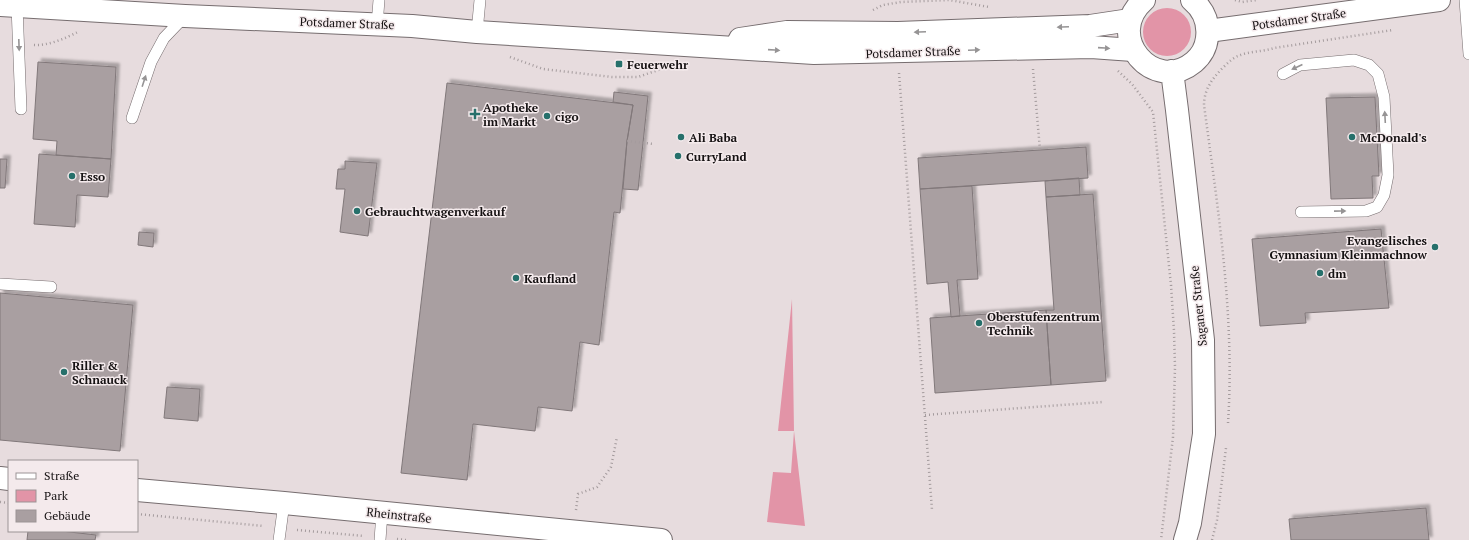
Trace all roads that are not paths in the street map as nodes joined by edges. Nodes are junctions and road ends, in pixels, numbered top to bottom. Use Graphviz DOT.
graph roads {
  1 [pos="379,0"];
  2 [pos="480,0"];
  3 [pos="1144,0"];
  4 [pos="1192,0"];
  5 [pos="1438,0"];
  6 [pos="1465,0"];
  7 [pos="9,5"];
  8 [pos="185,16"];
  9 [pos="1130,20"];
  10 [pos="377,25"];
  11 [pos="1208,31"];
  12 [pos="478,32"];
  13 [pos="694,45"];
  14 [pos="1133,50"];
  15 [pos="1469,54"];
  16 [pos="1172,71"];
  17 [pos="1283,74"];
  18 [pos="21,109"];
  19 [pos="132,118"];
  20 [pos="1301,212"];
  21 [pos="0,284"];
  22 [pos="51,287"];
  23 [pos="138,490"];
  24 [pos="284,503"];
  25 [pos="382,513"];
  26 [pos="279,540"];
  27 [pos="380,540"];
  28 [pos="661,540"];
  29 [pos="1186,540"];
  1 -- 10 [label="lane"];
  2 -- 12 [label="lane"];
  3 -- 9 [label="street"];
  4 -- 11 [label="street"];
  5 -- 11 [label="street, Potsdamer Straße"];
  6 -- 15 [label="lane"];
  7 -- 8 [label="street, Potsdamer Straße"];
  7 -- 18 [label="lane, one-way"];
  8 -- 10 [label="street, Potsdamer Straße"];
  19 -- 8 [label="lane, one-way"];
  9 -- 13 [label="street, Potsdamer Straße, one-way"];
  9 -- 14 [label="street"];
  10 -- 12 [label="street, Potsdamer Straße"];
  11 -- 16 [label="street"];
  12 -- 13 [label="street, Potsdamer Straße"];
  13 -- 14 [label="street, Potsdamer Straße, one-way"];
  14 -- 16 [label="street"];
  16 -- 29 [label="street, Saganer Straße"];
  20 -- 17 [label="lane, one-way"];
  21 -- 22 [label="lane"];
  23 -- 24 [label="street, Rheinstraße"];
  24 -- 25 [label="street, Rheinstraße"];
  24 -- 26 [label="lane"];
  25 -- 27 [label="lane"];
  25 -- 28 [label="street, Rheinstraße"];
}
